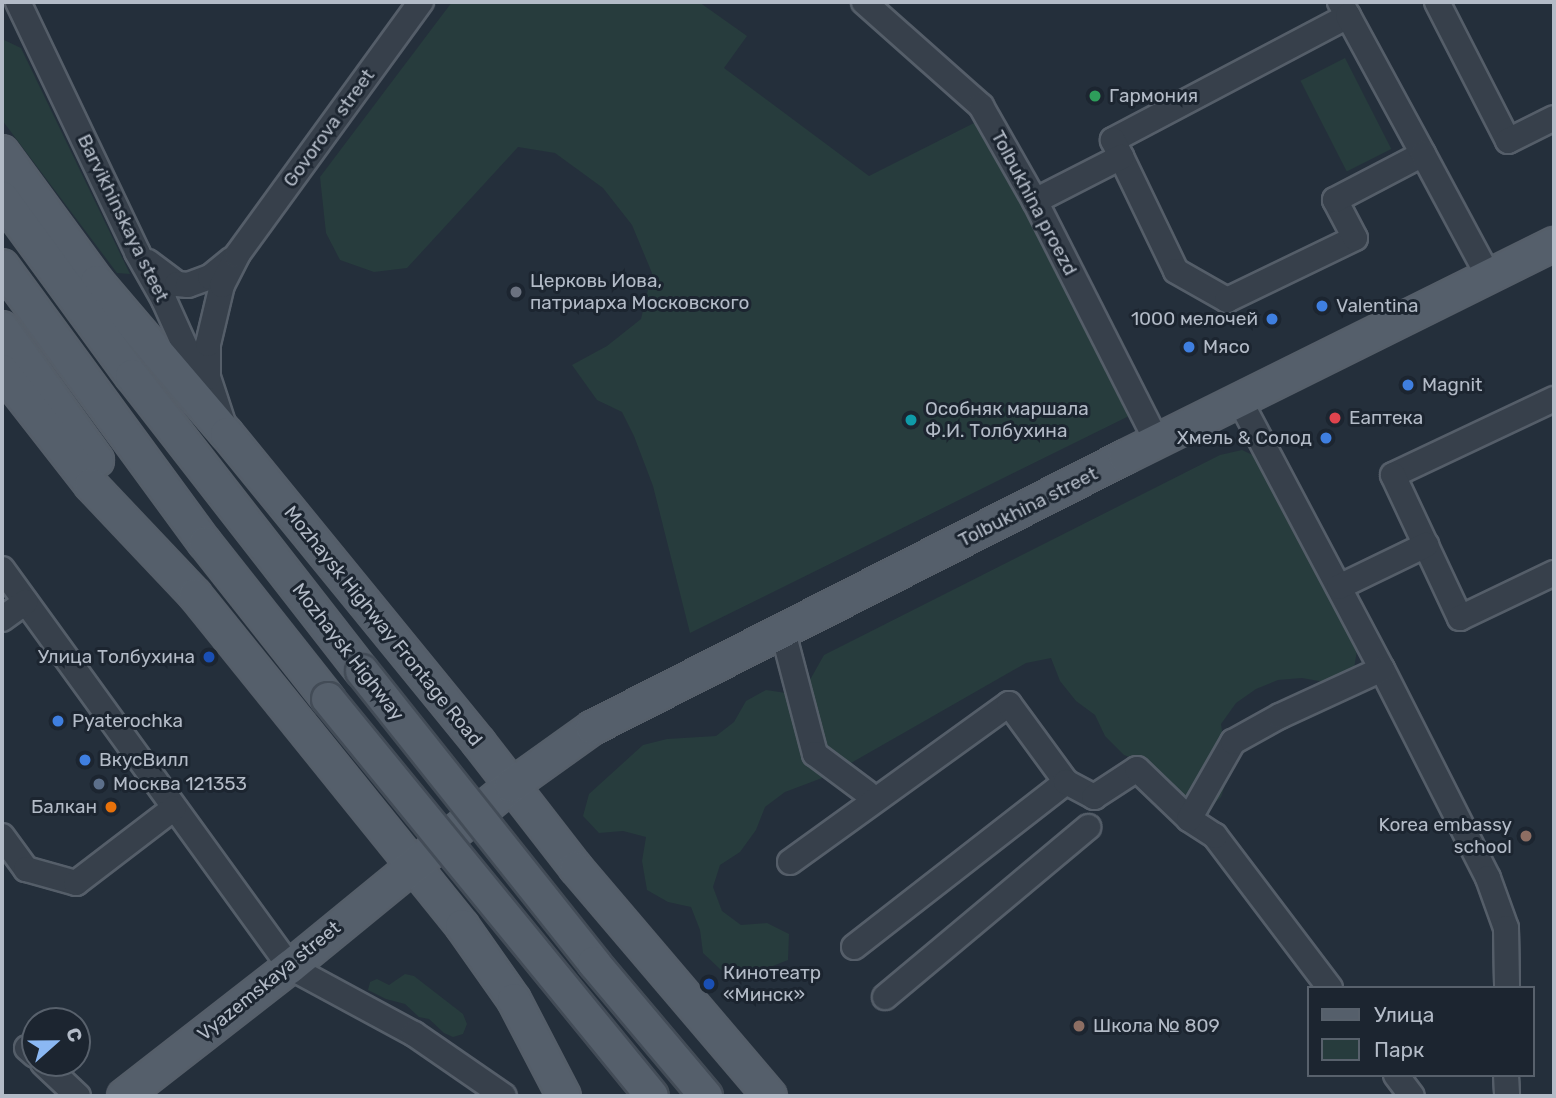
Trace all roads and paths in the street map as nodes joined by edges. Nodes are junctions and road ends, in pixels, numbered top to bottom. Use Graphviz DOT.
graph roads {
  1 [pos="18,2"];
  2 [pos="421,2"];
  3 [pos="864,2"];
  4 [pos="1437,2"];
  5 [pos="1344,9"];
  6 [pos="1554,118"];
  7 [pos="2,152"];
  8 [pos="1423,154"];
  9 [pos="1121,157"];
  10 [pos="2,198"];
  11 [pos="1035,201"];
  12 [pos="1554,244"];
  13 [pos="137,252"];
  14 [pos="237,255"];
  15 [pos="2,266"];
  16 [pos="1489,277"];
  17 [pos="2,328"];
  18 [pos="2,371"];
  19 [pos="1554,399"];
  20 [pos="1240,401"];
  21 [pos="226,434"];
  22 [pos="1157,441"];
  23 [pos="1426,545"];
  24 [pos="2,569"];
  25 [pos="1554,573"];
  26 [pos="1339,587"];
  27 [pos="195,596"];
  28 [pos="25,602"];
  29 [pos="2,619"];
  30 [pos="783,632"];
  31 [pos="1382,669"];
  32 [pos="1066,782"];
  33 [pos="511,786"];
  34 [pos="866,792"];
  35 [pos="174,808"];
  36 [pos="1189,819"];
  37 [pos="1088,827"];
  38 [pos="2,836"];
  39 [pos="790,862"];
  40 [pos="412,864"];
  41 [pos="853,947"];
  42 [pos="290,967"];
  43 [pos="1328,986"];
  44 [pos="1507,986"];
  45 [pos="885,997"];
  46 [pos="58,1077"];
  47 [pos="1398,1077"];
  48 [pos="78,1096"];
  49 [pos="124,1096"];
  50 [pos="504,1096"];
  51 [pos="564,1096"];
  52 [pos="652,1096"];
  53 [pos="706,1096"];
  54 [pos="770,1096"];
  55 [pos="1412,1096"];
  1 -- 13 [label="street, Barvikhinskaya steet"];
  2 -- 14 [label="street, Govorova street"];
  3 -- 11 [label="street, Tolbukhina proezd"];
  4 -- 6 [label="street"];
  5 -- 8 [label="street"];
  5 -- 9 [label="street"];
  7 -- 21 [label="main road, Mozhaysk Highway Frontage Road"];
  8 -- 9 [label="street"];
  8 -- 16 [label="street"];
  9 -- 11 [label="street"];
  10 -- 53 [label="main road, Mozhaysk Highway, bridge"];
  11 -- 22 [label="street, Tolbukhina proezd"];
  12 -- 16 [label="main road, Tolbukhina street"];
  13 -- 14 [label="street, Govorova street"];
  13 -- 21 [label="street, Barvikhinskaya steet"];
  14 -- 21 [label="street, Govorova street"];
  15 -- 52 [label="main road, bridge"];
  16 -- 20 [label="main road, Tolbukhina street"];
  17 -- 27 [label="main road"];
  18 -- 27 [label="main road"];
  19 -- 23 [label="street"];
  20 -- 22 [label="main road, Tolbukhina street"];
  20 -- 26 [label="street"];
  21 -- 33 [label="main road, Mozhaysk Highway Frontage Road"];
  22 -- 30 [label="main road, Tolbukhina street"];
  23 -- 25 [label="street"];
  23 -- 26 [label="street"];
  24 -- 28 [label="street"];
  26 -- 31 [label="street"];
  27 -- 40 [label="main road"];
  28 -- 29 [label="street"];
  28 -- 35 [label="street"];
  30 -- 33 [label="main road, Tolbukhina street"];
  30 -- 34 [label="street"];
  31 -- 36 [label="street"];
  31 -- 44 [label="street"];
  32 -- 36 [label="street"];
  32 -- 39 [label="street"];
  32 -- 41 [label="street"];
  33 -- 40 [label="main road, Vyazemskaya street"];
  33 -- 54 [label="main road, Mozhaysk Highway Frontage Road"];
  35 -- 38 [label="street"];
  35 -- 42 [label="street"];
  36 -- 43 [label="street"];
  37 -- 45 [label="street"];
  40 -- 42 [label="main road, Vyazemskaya street"];
  40 -- 51 [label="main road"];
  42 -- 49 [label="main road, Vyazemskaya street"];
  42 -- 50 [label="street"];
  46 -- 48 [label="street"];
  47 -- 55 [label="street"];
}
